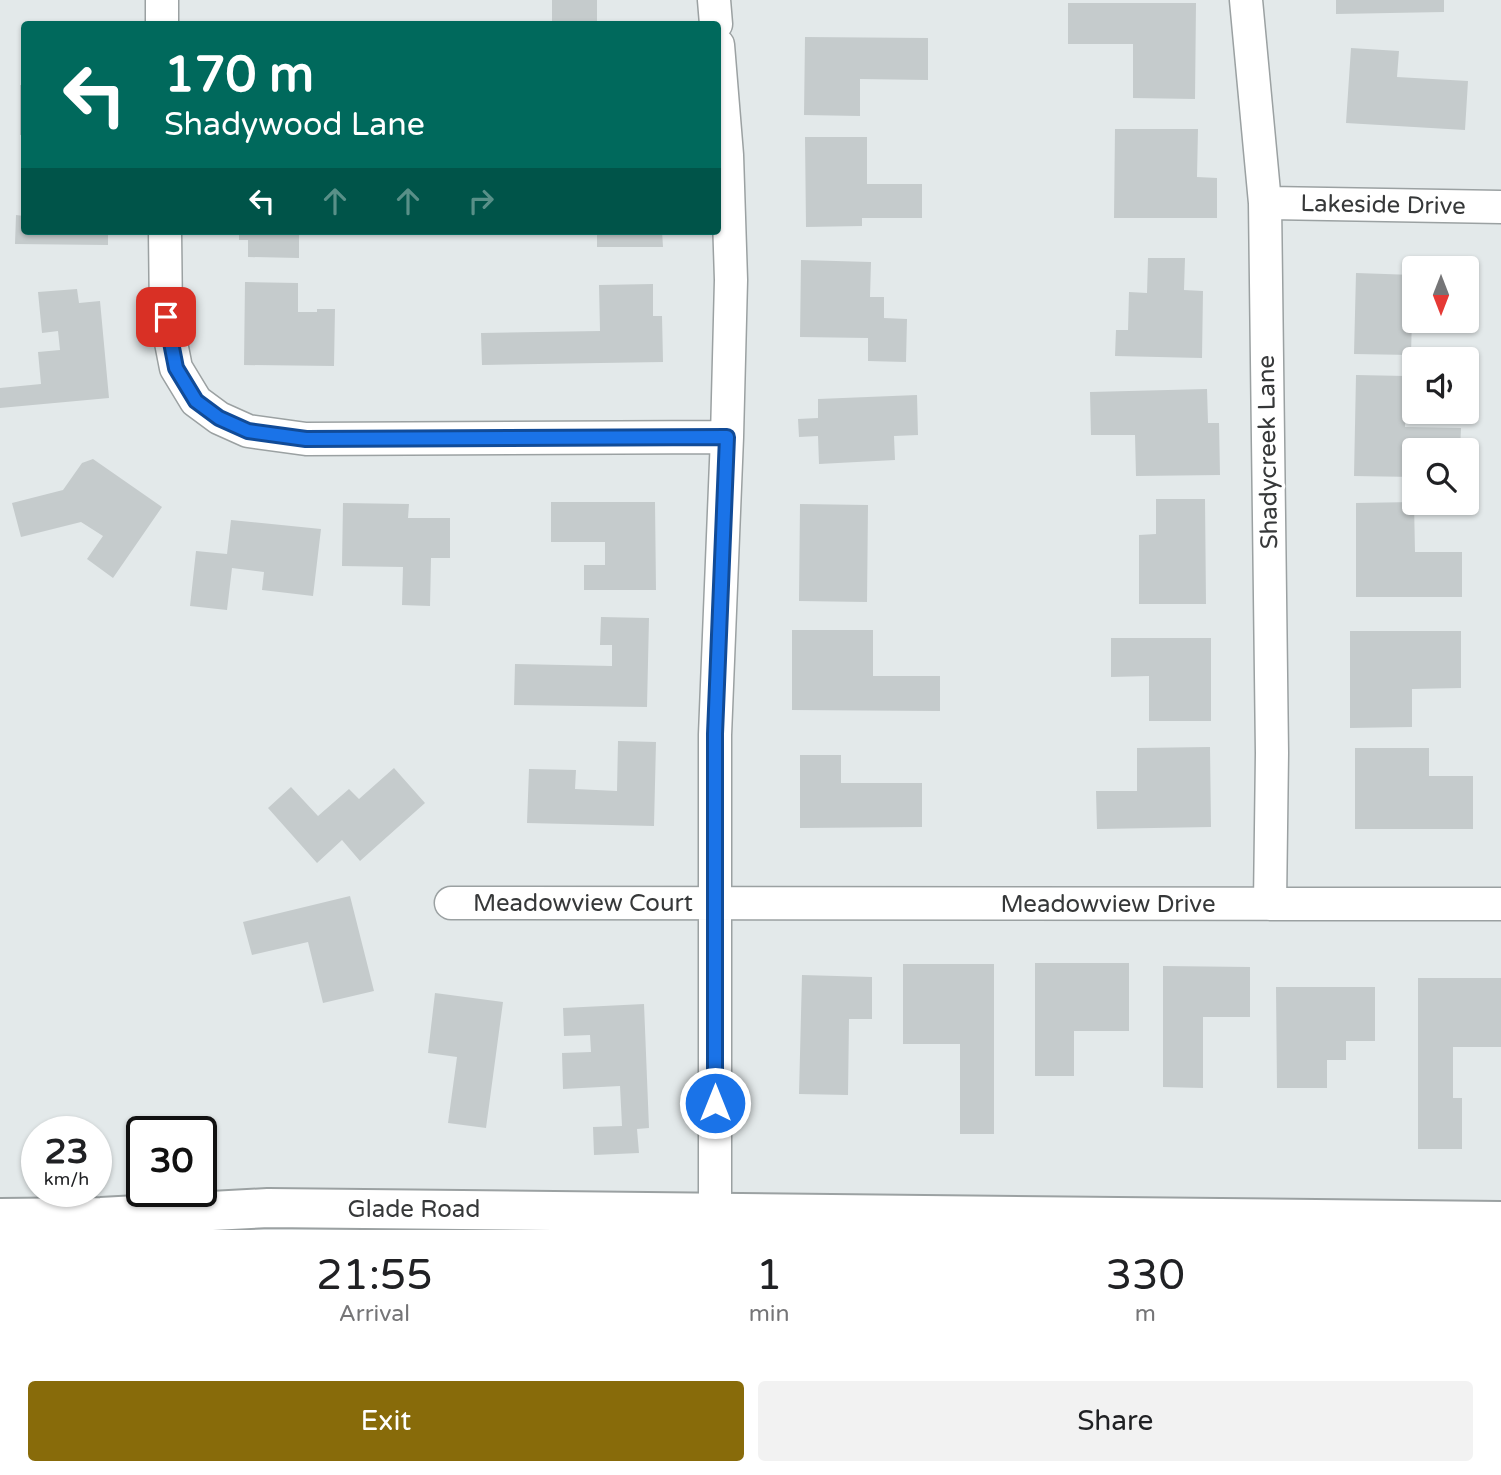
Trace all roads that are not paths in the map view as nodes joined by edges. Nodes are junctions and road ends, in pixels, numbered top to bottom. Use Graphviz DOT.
graph roads {
  1 [pos="162,0"];
  2 [pos="713,0"];
  3 [pos="1246,0"];
  4 [pos="162,21"];
  5 [pos="716,21"];
  6 [pos="721,82"];
  7 [pos="1265,203"];
  8 [pos="1501,207"];
  9 [pos="165,235"];
  10 [pos="727,437"];
  11 [pos="451,903"];
  12 [pos="715,903"];
  13 [pos="1270,904"];
  14 [pos="1501,904"];
  15 [pos="715,1212"];
  16 [pos="0,1218"];
  17 [pos="385,1219"];
  18 [pos="1501,1221"];
  19 [pos="942,1222"];
  1 -- 4 [label="street"];
  2 -- 5 [label="street"];
  3 -- 7 [label="street, Shadycreek Lane"];
  6 -- 10 [label="street"];
  7 -- 8 [label="street, Lakeside Drive"];
  7 -- 13 [label="street, Shadycreek Lane"];
  9 -- 10 [label="street"];
  10 -- 12 [label="street"];
  11 -- 12 [label="street, Meadowview Court"];
  12 -- 13 [label="street, Meadowview Drive"];
  12 -- 15 [label="street"];
  13 -- 14 [label="street, Meadowview Drive"];
  15 -- 17 [label="main road, Glade Road"];
  15 -- 19 [label="main road, Glade Road"];
  16 -- 17 [label="main road, Glade Road"];
  18 -- 19 [label="main road, Glade Road"];
}
